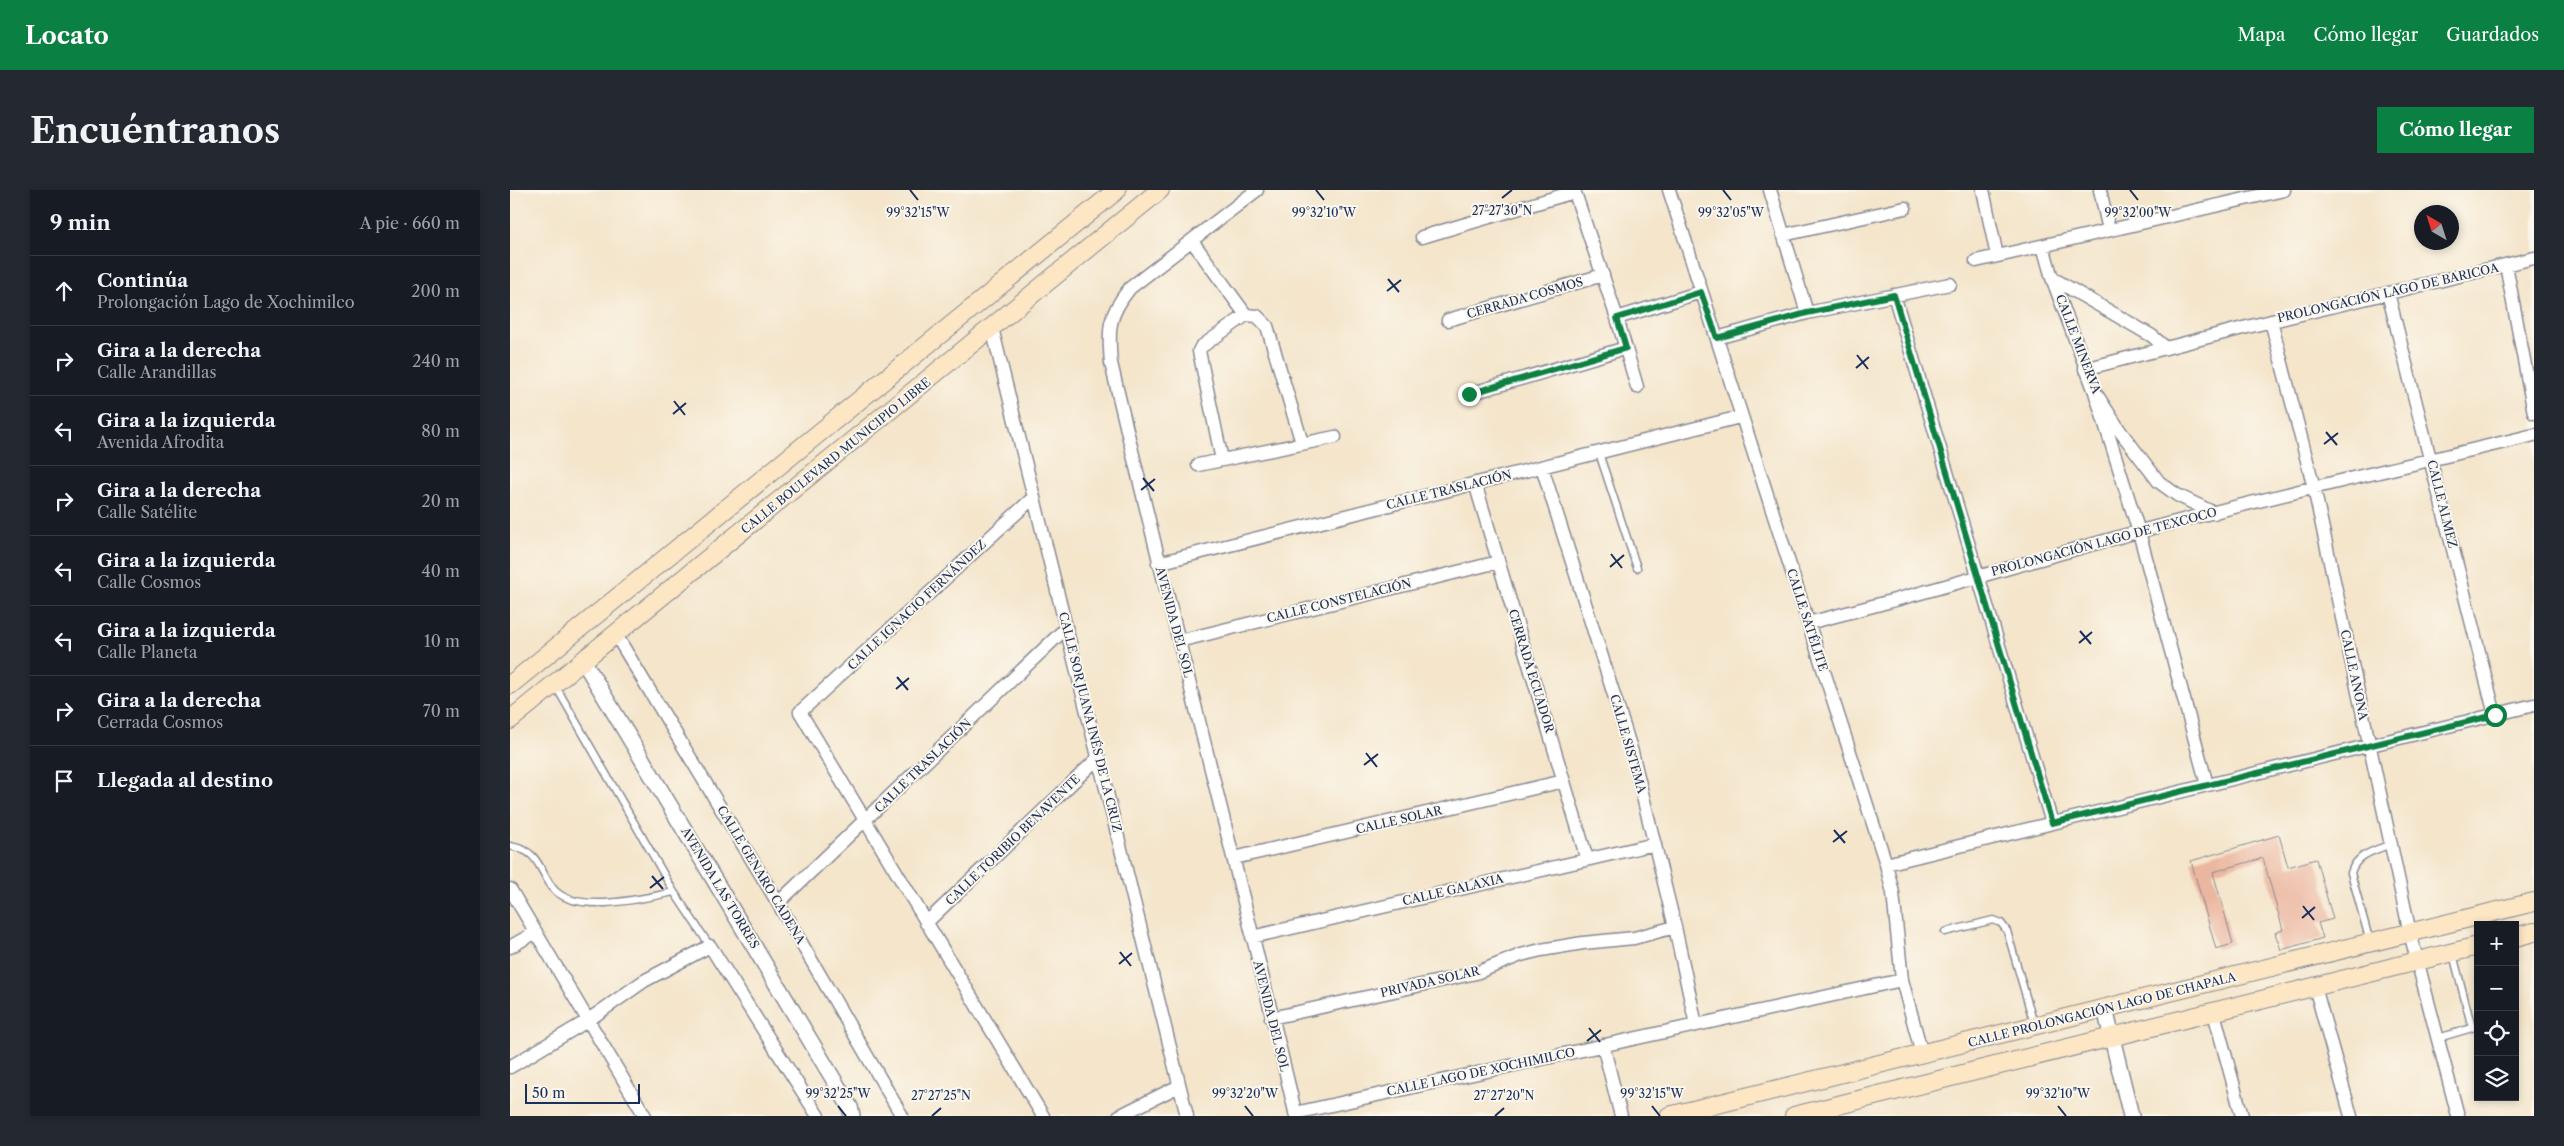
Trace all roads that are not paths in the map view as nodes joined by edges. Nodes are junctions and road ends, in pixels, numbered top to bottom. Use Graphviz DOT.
graph roads {
  1 [pos="1117,190"];
  2 [pos="1160,190"];
  3 [pos="1257,190"];
  4 [pos="1669,190"];
  5 [pos="1770,190"];
  6 [pos="1983,190"];
  7 [pos="2100,190"];
  8 [pos="2284,190"];
  9 [pos="1574,191"];
  10 [pos="2254,193"];
  11 [pos="1905,208"];
  12 [pos="2109,230"];
  13 [pos="1783,235"];
  14 [pos="1422,237"];
  15 [pos="1192,241"];
  16 [pos="2043,246"];
  17 [pos="1997,256"];
  18 [pos="2534,258"];
  19 [pos="1976,261"];
  20 [pos="2506,265"];
  21 [pos="1603,275"];
  22 [pos="2052,278"];
  23 [pos="1950,284"];
  24 [pos="1701,292"];
  25 [pos="2388,293"];
  26 [pos="1894,295"];
  27 [pos="1807,313"];
  28 [pos="1246,315"];
  29 [pos="1617,318"];
  30 [pos="1448,320"];
  31 [pos="2272,321"];
  32 [pos="992,328"];
  33 [pos="1717,338"];
  34 [pos="1626,348"];
  35 [pos="2166,348"];
  36 [pos="2085,369"];
  37 [pos="1637,386"];
  38 [pos="2095,392"];
  39 [pos="1469,394"];
  40 [pos="2534,413"];
  41 [pos="1740,417"];
  42 [pos="2534,435"];
  43 [pos="1335,436"];
  44 [pos="1302,443"];
  45 [pos="1598,453"];
  46 [pos="1222,460"];
  47 [pos="2431,460"];
  48 [pos="1198,465"];
  49 [pos="1542,467"];
  50 [pos="1475,483"];
  51 [pos="2314,488"];
  52 [pos="1034,497"];
  53 [pos="2214,513"];
  54 [pos="2139,532"];
  55 [pos="1498,562"];
  56 [pos="1158,563"];
  57 [pos="1637,568"];
  58 [pos="1979,576"];
  59 [pos="1808,622"];
  60 [pos="1066,628"];
  61 [pos="616,635"];
  62 [pos="1179,641"];
  63 [pos="584,662"];
  64 [pos="510,685"];
  65 [pos="555,686"];
  66 [pos="2534,705"];
  67 [pos="2495,715"];
  68 [pos="510,720"];
  69 [pos="2369,746"];
  70 [pos="1099,757"];
  71 [pos="1564,782"];
  72 [pos="2208,785"];
  73 [pos="865,821"];
  74 [pos="2052,823"];
  75 [pos="1655,844"];
  76 [pos="2391,844"];
  77 [pos="510,846"];
  78 [pos="1234,858"];
  79 [pos="1587,859"];
  80 [pos="1886,864"];
  81 [pos="510,888"];
  82 [pos="674,892"];
  83 [pos="2534,902"];
  84 [pos="778,903"];
  85 [pos="926,923"];
  86 [pos="1675,928"];
  87 [pos="536,932"];
  88 [pos="1945,932"];
  89 [pos="2534,932"];
  90 [pos="2410,933"];
  91 [pos="2519,936"];
  92 [pos="1252,937"];
  93 [pos="2370,943"];
  94 [pos="710,946"];
  95 [pos="510,947"];
  96 [pos="2474,947"];
  97 [pos="2453,953"];
  98 [pos="2418,962"];
  99 [pos="1902,980"];
  100 [pos="2315,987"];
  101 [pos="2105,1009"];
  102 [pos="2214,1013"];
  103 [pos="1272,1018"];
  104 [pos="587,1021"];
  105 [pos="1696,1025"];
  106 [pos="2035,1026"];
  107 [pos="2113,1038"];
  108 [pos="2438,1038"];
  109 [pos="1603,1045"];
  110 [pos="1922,1054"];
  111 [pos="510,1067"];
  112 [pos="1180,1086"];
  113 [pos="1296,1114"];
  114 [pos="645,1116"];
  115 [pos="818,1116"];
  116 [pos="852,1116"];
  117 [pos="902,1116"];
  118 [pos="1043,1116"];
  119 [pos="1119,1116"];
  120 [pos="1187,1116"];
  121 [pos="1621,1116"];
  122 [pos="1670,1116"];
  123 [pos="1794,1116"];
  124 [pos="2131,1116"];
  125 [pos="2242,1116"];
  126 [pos="2351,1116"];
  127 [pos="2458,1116"];
  1 -- 64 [label="main road"];
  2 -- 32 [label="main road, CALLE BOULEVARD MUNICIPIO LIBRE"];
  3 -- 15 [label="street, AVENIDA DEL SOL"];
  4 -- 24 [label="street, CALLE SATÉLITE"];
  5 -- 13 [label="street"];
  6 -- 17 [label="street"];
  7 -- 12 [label="street"];
  8 -- 10 [label="street"];
  9 -- 14 [label="street"];
  9 -- 21 [label="street"];
  10 -- 12 [label="street"];
  11 -- 13 [label="street"];
  12 -- 16 [label="street"];
  13 -- 27 [label="street"];
  15 -- 28 [label="street"];
  15 -- 56 [label="street, AVENIDA DEL SOL"];
  16 -- 17 [label="street"];
  16 -- 22 [label="street, CALLE MINERVA"];
  17 -- 19 [label="street"];
  18 -- 20 [label="street, PROLONGACIÓN LAGO DE BARICOA"];
  20 -- 25 [label="street, PROLONGACIÓN LAGO DE BARICOA"];
  20 -- 40 [label="street"];
  21 -- 29 [label="street"];
  21 -- 30 [label="street, CERRADA COSMOS"];
  22 -- 35 [label="street"];
  22 -- 36 [label="street, CALLE MINERVA"];
  23 -- 26 [label="street"];
  24 -- 29 [label="street"];
  24 -- 33 [label="street, CALLE SATÉLITE"];
  25 -- 31 [label="street, PROLONGACIÓN LAGO DE BARICOA"];
  25 -- 47 [label="street, CALLE ALMEZ"];
  26 -- 27 [label="street"];
  26 -- 58 [label="street"];
  27 -- 33 [label="street"];
  28 -- 44 [label="street"];
  28 -- 46 [label="street"];
  29 -- 34 [label="street"];
  31 -- 35 [label="street, PROLONGACIÓN LAGO DE BARICOA"];
  31 -- 51 [label="street, CALLE ANONA"];
  32 -- 52 [label="street, CALLE SOR JUANA INÉS DE LA CRUZ"];
  32 -- 61 [label="main road, CALLE BOULEVARD MUNICIPIO LIBRE"];
  33 -- 41 [label="street, CALLE SATÉLITE"];
  34 -- 37 [label="street"];
  34 -- 39 [label="street"];
  35 -- 36 [label="street, PROLONGACIÓN LAGO DE BARICOA"];
  36 -- 38 [label="street, CALLE MINERVA"];
  38 -- 53 [label="street, CALLE MINERVA"];
  38 -- 54 [label="street"];
  41 -- 45 [label="street, CALLE TRASLACIÓN"];
  41 -- 59 [label="street, CALLE SATÉLITE"];
  42 -- 47 [label="street, PROLONGACIÓN LAGO DE TEXCOCO"];
  43 -- 44 [label="street"];
  44 -- 46 [label="street"];
  45 -- 49 [label="street, CALLE TRASLACIÓN"];
  45 -- 57 [label="lane"];
  46 -- 48 [label="street"];
  47 -- 51 [label="street, PROLONGACIÓN LAGO DE TEXCOCO"];
  47 -- 67 [label="street, CALLE ALMEZ"];
  49 -- 50 [label="street, CALLE TRASLACIÓN"];
  49 -- 75 [label="street, CALLE SISTEMA"];
  50 -- 55 [label="street, CERRADA ECUADOR"];
  50 -- 56 [label="street, CALLE TRASLACIÓN"];
  51 -- 53 [label="street, PROLONGACIÓN LAGO DE TEXCOCO"];
  51 -- 69 [label="street, CALLE ANONA"];
  52 -- 60 [label="street, CALLE SOR JUANA INÉS DE LA CRUZ"];
  52 -- 73 [label="street, CALLE IGNACIO FERNÁNDEZ"];
  53 -- 54 [label="street, PROLONGACIÓN LAGO DE TEXCOCO"];
  54 -- 58 [label="street, PROLONGACIÓN LAGO DE TEXCOCO"];
  54 -- 72 [label="street"];
  55 -- 62 [label="street, CALLE CONSTELACIÓN"];
  55 -- 71 [label="street, CERRADA ECUADOR"];
  56 -- 62 [label="street, AVENIDA DEL SOL"];
  58 -- 59 [label="street, PROLONGACIÓN LAGO DE TEXCOCO"];
  58 -- 74 [label="street"];
  59 -- 80 [label="street, CALLE SATÉLITE"];
  60 -- 70 [label="street, CALLE SOR JUANA INÉS DE LA CRUZ"];
  60 -- 73 [label="street, CALLE TRASLACIÓN"];
  61 -- 63 [label="main road, CALLE BOULEVARD MUNICIPIO LIBRE"];
  61 -- 84 [label="street, CALLE GENARO CADENA"];
  62 -- 78 [label="street, AVENIDA DEL SOL"];
  63 -- 65 [label="main road, CALLE BOULEVARD MUNICIPIO LIBRE"];
  63 -- 116 [label="street, AVENIDA LAS TORRES"];
  65 -- 68 [label="main road, CALLE BOULEVARD MUNICIPIO LIBRE"];
  65 -- 82 [label="lane"];
  66 -- 67 [label="street"];
  67 -- 69 [label="street"];
  69 -- 72 [label="street"];
  69 -- 76 [label="street, CALLE ANONA"];
  70 -- 85 [label="street, CALLE TORIBIO BENAVENTE"];
  70 -- 112 [label="street, CALLE SOR JUANA INÉS DE LA CRUZ"];
  71 -- 78 [label="street, CALLE SOLAR"];
  71 -- 79 [label="street, CERRADA ECUADOR"];
  72 -- 74 [label="street"];
  73 -- 84 [label="street, CALLE TRASLACIÓN"];
  73 -- 85 [label="street"];
  74 -- 80 [label="street"];
  75 -- 79 [label="street, CALLE GALAXIA"];
  75 -- 86 [label="street, CALLE SISTEMA"];
  76 -- 90 [label="street, CALLE ANONA"];
  76 -- 93 [label="lane"];
  77 -- 82 [label="lane"];
  78 -- 92 [label="street, AVENIDA DEL SOL"];
  79 -- 92 [label="street, CALLE GALAXIA"];
  80 -- 99 [label="street, CALLE SATÉLITE"];
  81 -- 87 [label="street"];
  82 -- 94 [label="lane"];
  83 -- 90 [label="main road, CALLE PROLONGACIÓN LAGO DE CHAPALA"];
  84 -- 117 [label="street, CALLE GENARO CADENA"];
  85 -- 118 [label="street"];
  86 -- 103 [label="street, PRIVADA SOLAR"];
  86 -- 105 [label="street, CALLE SISTEMA"];
  87 -- 95 [label="street"];
  87 -- 104 [label="street"];
  88 -- 106 [label="lane"];
  89 -- 91 [label="main road"];
  90 -- 93 [label="main road, CALLE PROLONGACIÓN LAGO DE CHAPALA"];
  90 -- 98 [label="street, CALLE ANONA"];
  92 -- 103 [label="street, AVENIDA DEL SOL"];
  93 -- 101 [label="main road, CALLE PROLONGACIÓN LAGO DE CHAPALA"];
  94 -- 104 [label="street"];
  94 -- 115 [label="street"];
  96 -- 97 [label="main road"];
  97 -- 98 [label="main road"];
  97 -- 108 [label="lane"];
  98 -- 100 [label="main road"];
  98 -- 108 [label="street, CALLE ANONA"];
  99 -- 105 [label="street, CALLE LAGO DE XOCHIMILCO"];
  99 -- 110 [label="street, CALLE SATÉLITE"];
  100 -- 102 [label="main road"];
  100 -- 126 [label="street"];
  101 -- 106 [label="main road, CALLE PROLONGACIÓN LAGO DE CHAPALA"];
  101 -- 107 [label="street"];
  102 -- 107 [label="main road"];
  102 -- 125 [label="street"];
  103 -- 113 [label="street, AVENIDA DEL SOL"];
  104 -- 111 [label="street"];
  104 -- 114 [label="street"];
  105 -- 109 [label="street, CALLE LAGO DE XOCHIMILCO"];
  106 -- 110 [label="main road, CALLE PROLONGACIÓN LAGO DE CHAPALA"];
  107 -- 123 [label="main road"];
  107 -- 124 [label="street"];
  108 -- 127 [label="street, CALLE ANONA"];
  109 -- 113 [label="street, CALLE LAGO DE XOCHIMILCO"];
  109 -- 121 [label="street"];
  110 -- 122 [label="main road, CALLE PROLONGACIÓN LAGO DE CHAPALA"];
  112 -- 119 [label="street"];
  112 -- 120 [label="street, CALLE SOR JUANA INÉS DE LA CRUZ"];
}
